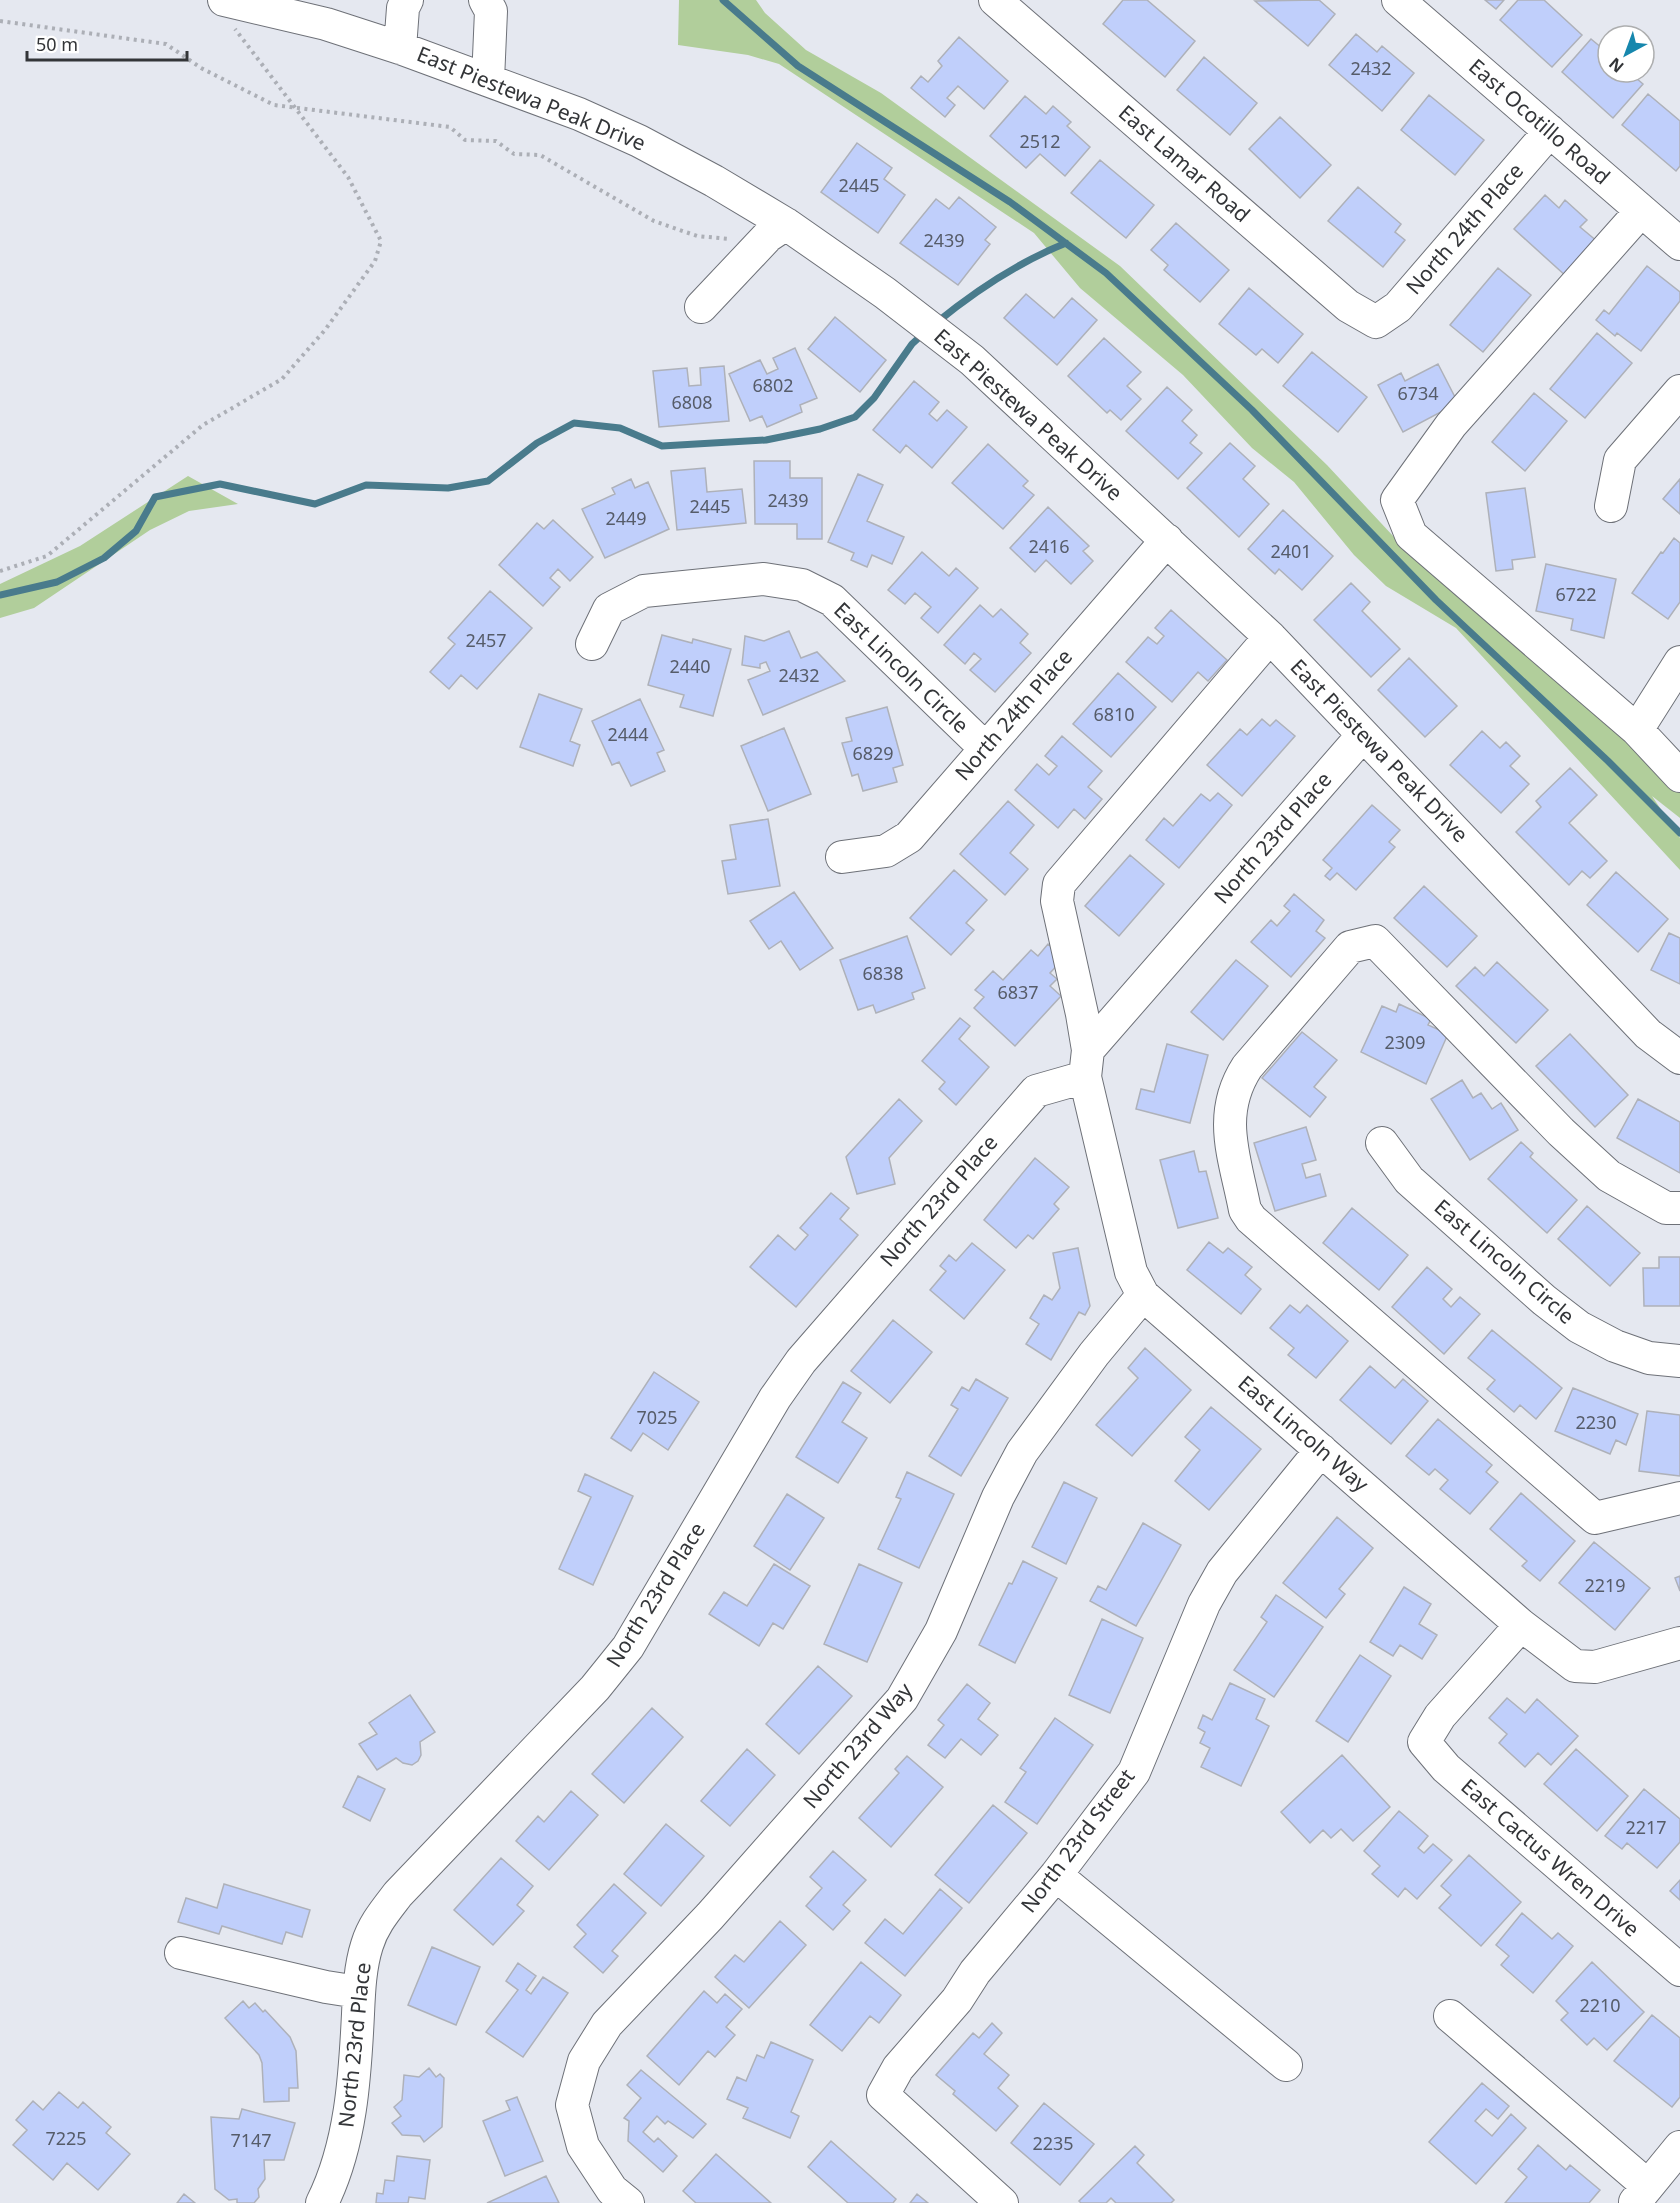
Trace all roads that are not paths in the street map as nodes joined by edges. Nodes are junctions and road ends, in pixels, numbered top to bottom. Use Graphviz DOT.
graph roads {
  1 [pos="407,0"];
  2 [pos="485,0"];
  3 [pos="995,0"];
  4 [pos="1398,0"];
  5 [pos="229,13"];
  6 [pos="400,48"];
  7 [pos="488,80"];
  8 [pos="1550,131"];
  9 [pos="1641,211"];
  10 [pos="775,233"];
  11 [pos="1680,244"];
  12 [pos="702,307"];
  13 [pos="1376,322"];
  14 [pos="1680,392"];
  15 [pos="1611,506"];
  16 [pos="1167,540"];
  17 [pos="1270,637"];
  18 [pos="592,644"];
  19 [pos="1680,662"];
  20 [pos="1637,730"];
  21 [pos="1363,735"];
  22 [pos="985,748"];
  23 [pos="1680,776"];
  24 [pos="842,857"];
  25 [pos="1680,1058"];
  26 [pos="1087,1064"];
  27 [pos="1382,1143"];
  28 [pos="1680,1208"];
  29 [pos="1143,1295"];
  30 [pos="1680,1361"];
  31 [pos="1321,1450"];
  32 [pos="1680,1498"];
  33 [pos="1521,1625"];
  34 [pos="1680,1643"];
  35 [pos="1056,1875"];
  36 [pos="181,1953"];
  37 [pos="1680,1970"];
  38 [pos="358,1992"];
  39 [pos="1450,2016"];
  40 [pos="1286,2065"];
  41 [pos="1680,2147"];
  42 [pos="1641,2195"];
  43 [pos="322,2203"];
  44 [pos="628,2203"];
  45 [pos="1002,2203"];
  1 -- 6 [label="street"];
  2 -- 7 [label="street"];
  3 -- 13 [label="street, East Lamar Road"];
  4 -- 8 [label="street, East Ocotillo Road"];
  5 -- 6 [label="street, East Piestewa Peak Drive"];
  6 -- 7 [label="street, East Piestewa Peak Drive"];
  7 -- 10 [label="street, East Piestewa Peak Drive"];
  8 -- 9 [label="street, East Ocotillo Road"];
  8 -- 13 [label="street, North 24th Place"];
  9 -- 11 [label="street, East Ocotillo Road"];
  9 -- 20 [label="street"];
  10 -- 12 [label="street"];
  10 -- 16 [label="street, East Piestewa Peak Drive"];
  14 -- 15 [label="street"];
  16 -- 17 [label="street, East Piestewa Peak Drive"];
  16 -- 22 [label="street, North 24th Place"];
  17 -- 21 [label="street, East Piestewa Peak Drive"];
  17 -- 26 [label="street, East Lincoln Way"];
  18 -- 22 [label="street, East Lincoln Circle"];
  19 -- 20 [label="street"];
  20 -- 23 [label="street"];
  21 -- 25 [label="street, East Piestewa Peak Drive"];
  21 -- 26 [label="street, North 23rd Place"];
  22 -- 24 [label="street, North 24th Place"];
  26 -- 29 [label="street, East Lincoln Way"];
  26 -- 38 [label="street, North 23rd Place"];
  27 -- 30 [label="street, East Lincoln Circle"];
  28 -- 32 [label="street"];
  29 -- 31 [label="street, East Lincoln Way"];
  29 -- 44 [label="street, North 23rd Way"];
  31 -- 33 [label="street, East Lincoln Way"];
  31 -- 35 [label="street, North 23rd Street"];
  33 -- 34 [label="street, East Lincoln Way"];
  33 -- 37 [label="street, East Cactus Wren Drive"];
  35 -- 40 [label="street"];
  35 -- 45 [label="street, North 23rd Street"];
  36 -- 38 [label="street"];
  38 -- 43 [label="street, North 23rd Place"];
  39 -- 42 [label="street"];
  41 -- 42 [label="street"];
}
